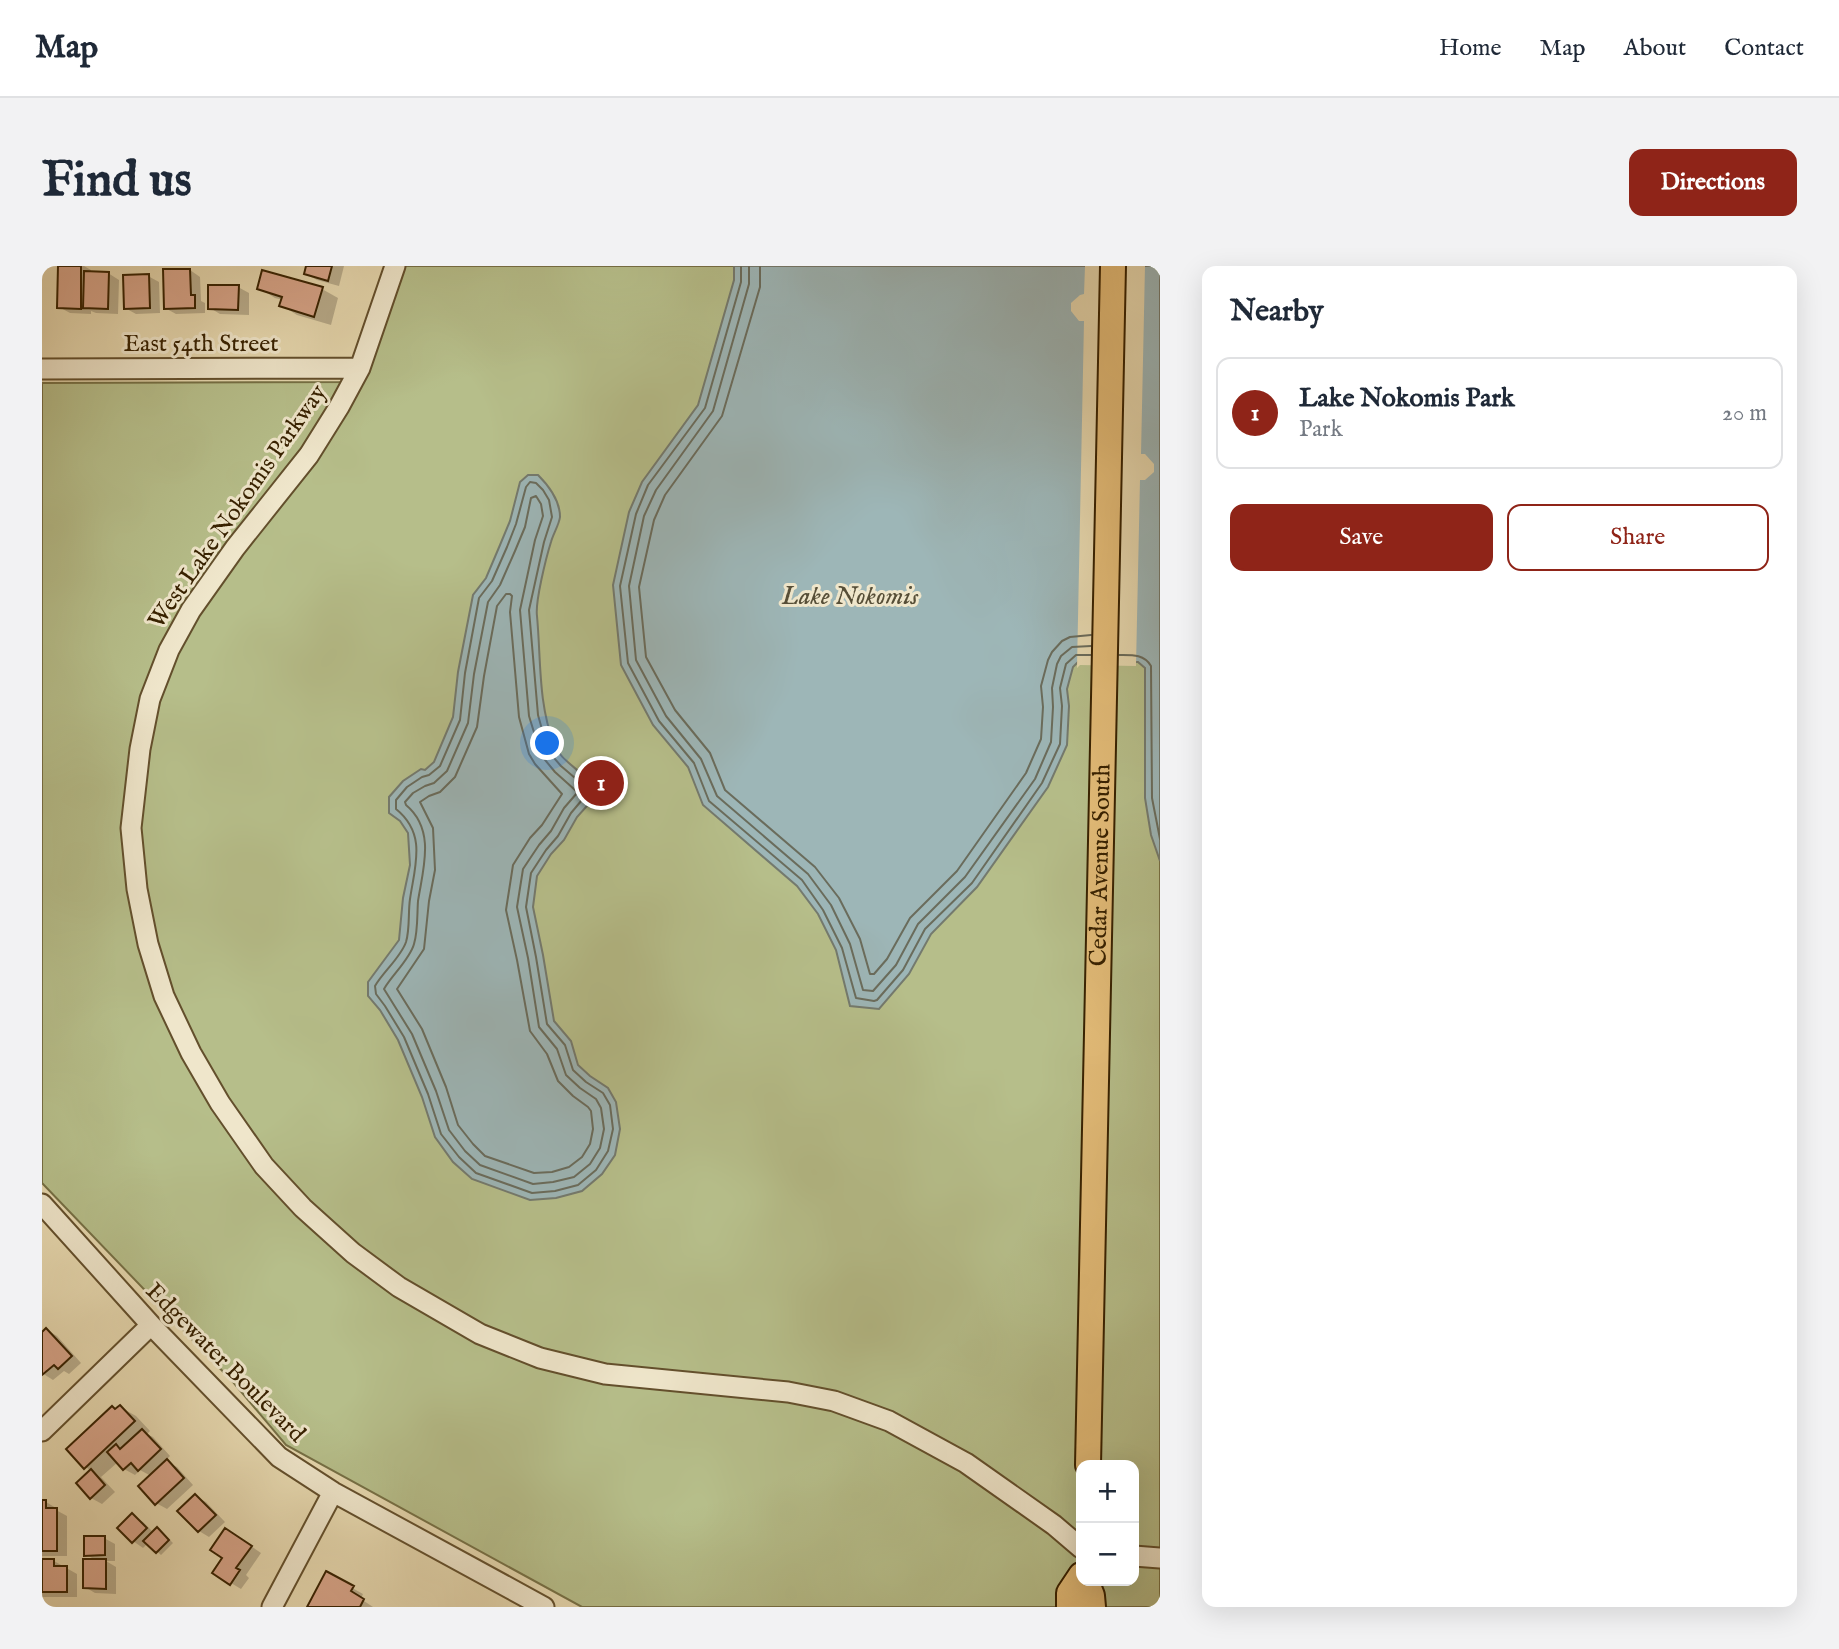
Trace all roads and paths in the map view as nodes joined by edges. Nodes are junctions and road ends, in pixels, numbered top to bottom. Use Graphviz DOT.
graph roads {
  1 [pos="395,266"];
  2 [pos="1113,266"];
  3 [pos="360,368"];
  4 [pos="42,369"];
  5 [pos="42,1204"];
  6 [pos="151,1325"];
  7 [pos="42,1431"];
  8 [pos="1088,1460"];
  9 [pos="333,1492"];
  10 [pos="1076,1544"];
  11 [pos="1139,1556"];
  12 [pos="1160,1558"];
  13 [pos="1076,1582"];
  14 [pos="1086,1586"];
  15 [pos="272,1607"];
  16 [pos="544,1607"];
  17 [pos="1069,1607"];
  18 [pos="1091,1607"];
  1 -- 3 [label="street, West Lake Nokomis Parkway"];
  2 -- 8 [label="main road, Cedar Avenue South"];
  3 -- 4 [label="street, East 54th Street"];
  3 -- 10 [label="street, West Lake Nokomis Parkway"];
  5 -- 6 [label="street, Edgewater Boulevard"];
  6 -- 7 [label="street"];
  6 -- 9 [label="street, Edgewater Boulevard"];
  9 -- 15 [label="street"];
  9 -- 16 [label="street, Edgewater Boulevard"];
  11 -- 12 [label="street"];
  13 -- 17 [label="main road"];
  14 -- 18 [label="highway"];
}
